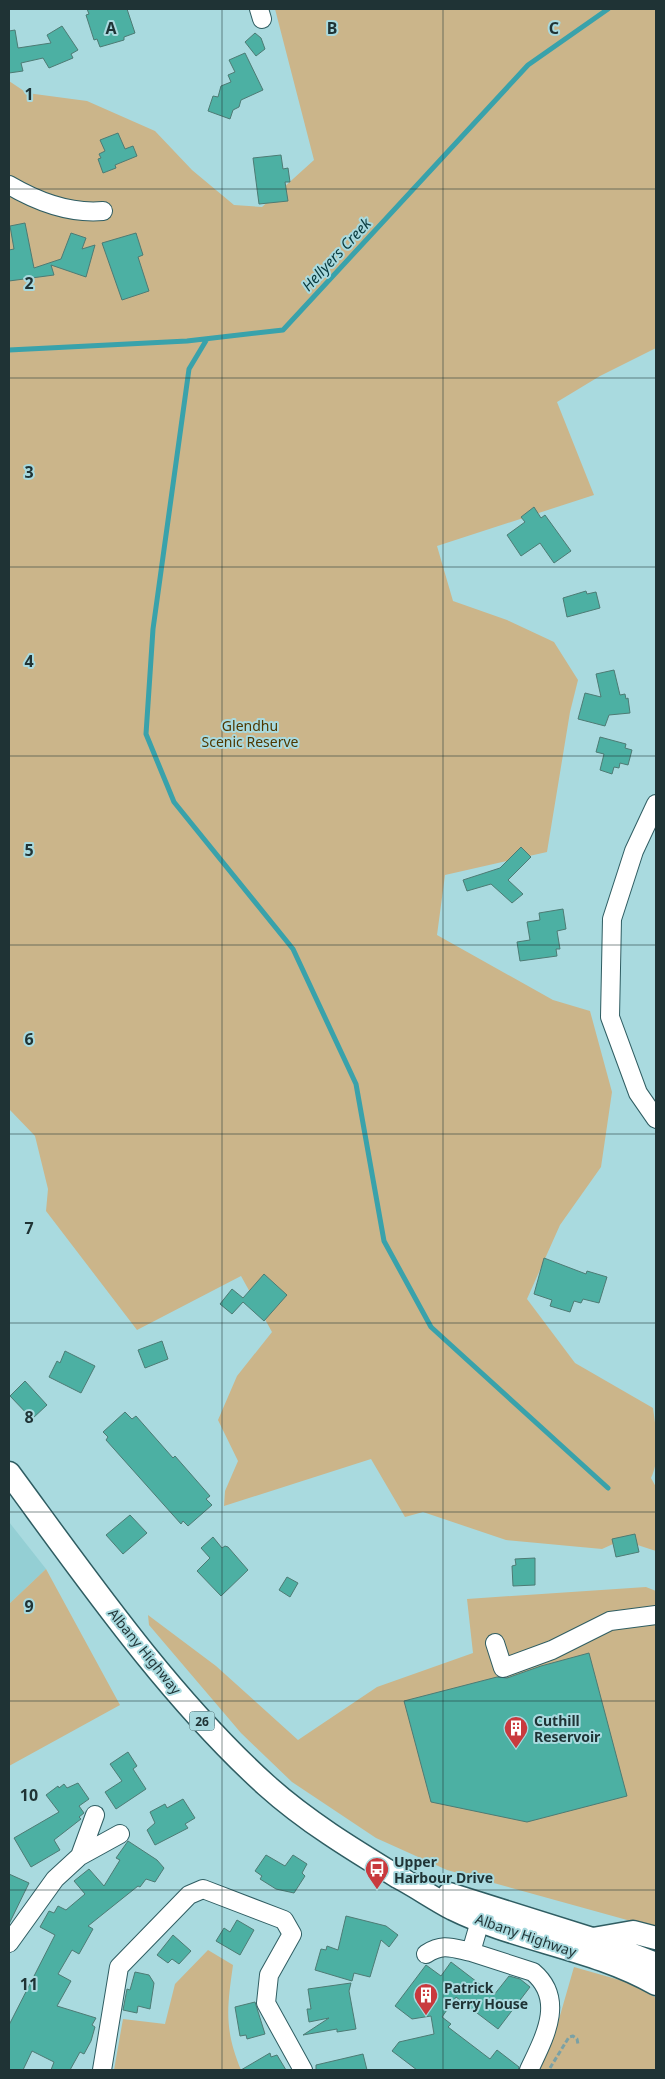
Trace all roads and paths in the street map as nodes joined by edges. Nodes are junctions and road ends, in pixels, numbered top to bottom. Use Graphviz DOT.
graph roads {
  1 [pos="9,185"];
  2 [pos="103,211"];
  3 [pos="656,804"];
  4 [pos="656,1119"];
  5 [pos="9,1473"];
  6 [pos="656,1615"];
  7 [pos="495,1643"];
  8 [pos="95,1815"];
  9 [pos="120,1834"];
  10 [pos="80,1856"];
  11 [pos="399,1877"];
  12 [pos="480,1921"];
  13 [pos="656,1938"];
  14 [pos="592,1939"];
  15 [pos="9,1943"];
  16 [pos="471,1952"];
  17 [pos="426,1954"];
  18 [pos="656,1964"];
  19 [pos="656,1984"];
  20 [pos="578,2044"];
  21 [pos="102,2070"];
  22 [pos="304,2070"];
  23 [pos="529,2070"];
  24 [pos="549,2070"];
  1 -- 2 [label="street"];
  3 -- 4 [label="street"];
  5 -- 11 [label="main road, Albany Highway / 26"];
  6 -- 7 [label="street"];
  8 -- 10 [label="street"];
  9 -- 10 [label="street"];
  10 -- 15 [label="street"];
  11 -- 12 [label="main road, Albany Highway / 26"];
  11 -- 14 [label="main road, Albany Highway / 26"];
  12 -- 16 [label="street"];
  12 -- 19 [label="main road, Albany Highway / 26"];
  13 -- 14 [label="main road"];
  14 -- 18 [label="main road, Albany Highway / 26"];
  16 -- 17 [label="street"];
  16 -- 23 [label="street"];
  20 -- 24 [label="path"];
  21 -- 22 [label="street"];
}
